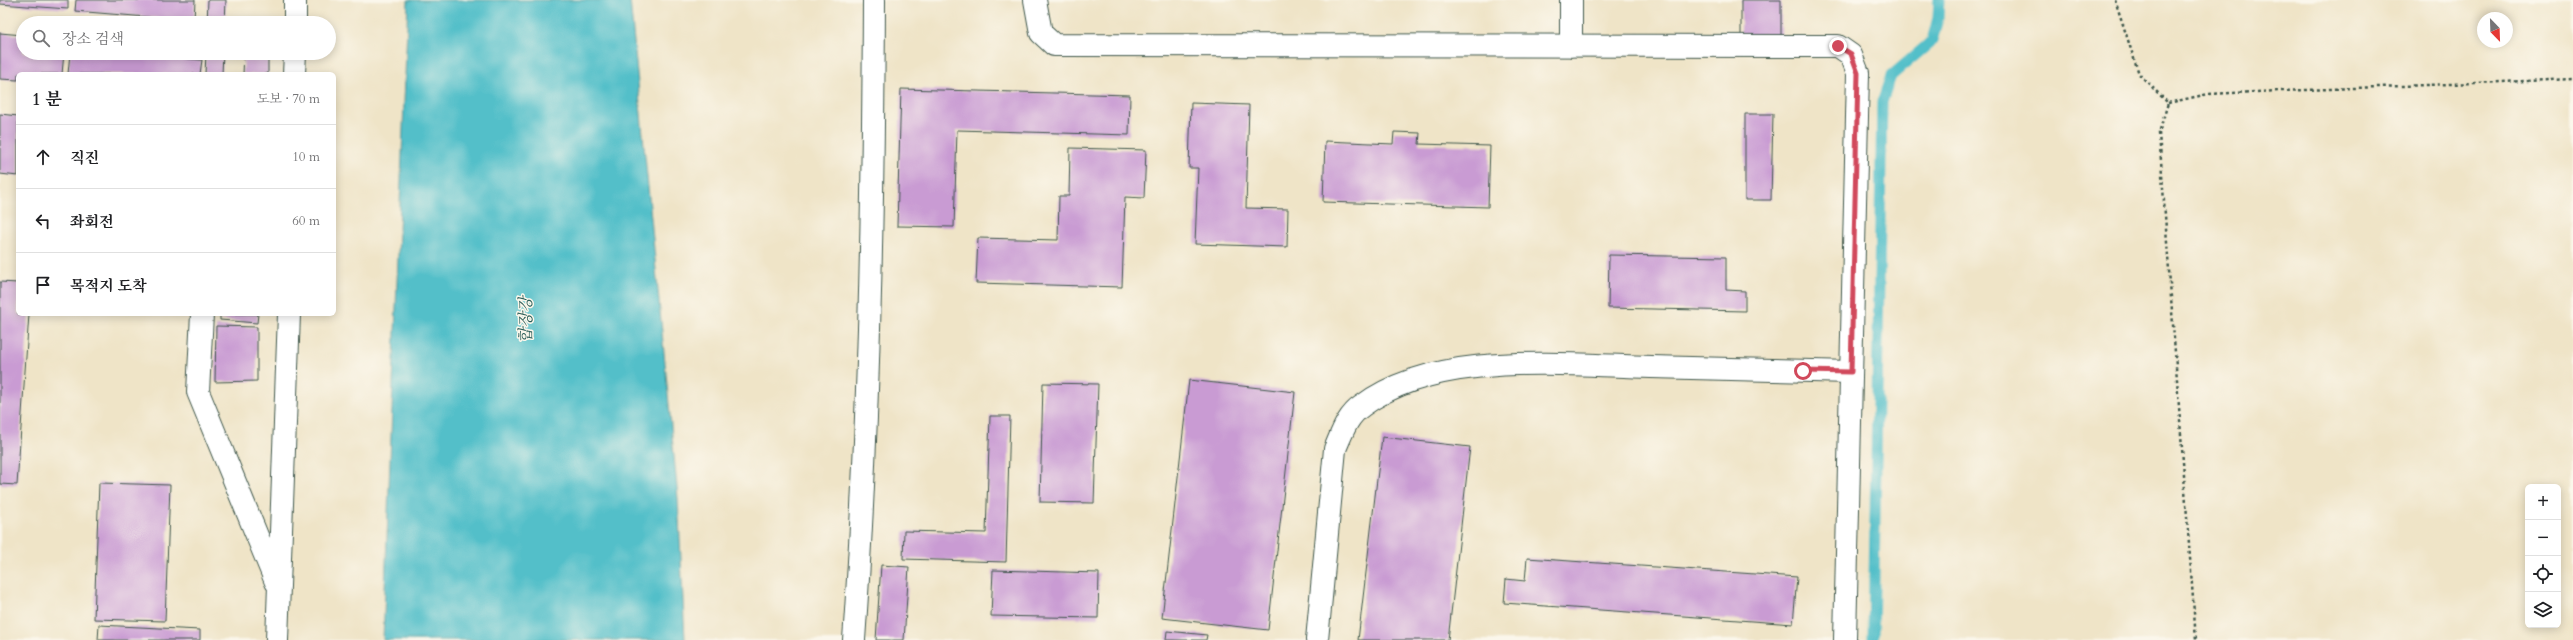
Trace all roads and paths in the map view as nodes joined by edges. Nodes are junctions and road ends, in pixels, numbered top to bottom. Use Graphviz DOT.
graph roads {
  1 [pos="295,0"];
  2 [pos="874,0"];
  3 [pos="1035,0"];
  4 [pos="1572,0"];
  5 [pos="2115,0"];
  6 [pos="295,16"];
  7 [pos="1571,46"];
  8 [pos="295,60"];
  9 [pos="294,72"];
  10 [pos="2573,79"];
  11 [pos="2168,102"];
  12 [pos="202,316"];
  13 [pos="289,316"];
  14 [pos="1851,372"];
  15 [pos="279,589"];
  16 [pos="277,640"];
  17 [pos="854,640"];
  18 [pos="1317,640"];
  19 [pos="1845,640"];
  20 [pos="2196,640"];
  1 -- 6 [label="street"];
  2 -- 17 [label="street"];
  3 -- 7 [label="street"];
  4 -- 7 [label="street"];
  5 -- 11 [label="path"];
  7 -- 14 [label="street"];
  8 -- 9 [label="street"];
  10 -- 11 [label="path"];
  11 -- 20 [label="path"];
  12 -- 15 [label="street"];
  13 -- 15 [label="street"];
  14 -- 18 [label="street"];
  14 -- 19 [label="street"];
  15 -- 16 [label="street"];
}
